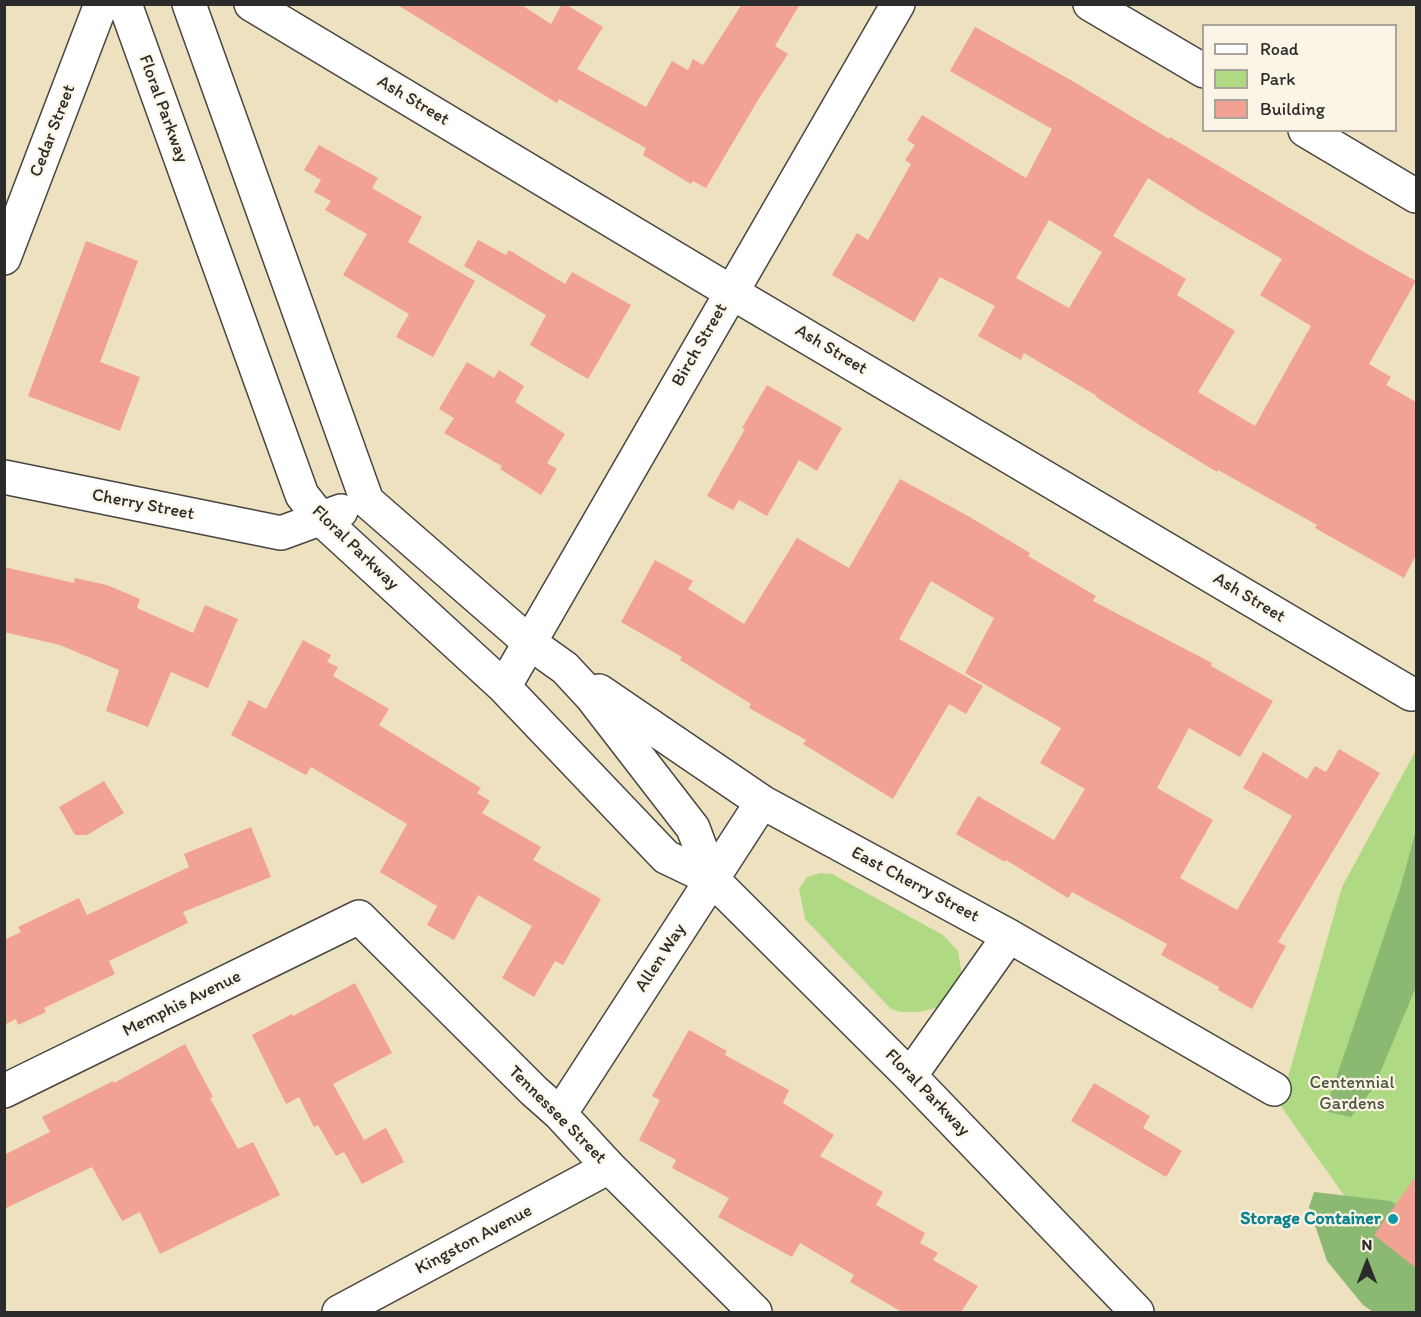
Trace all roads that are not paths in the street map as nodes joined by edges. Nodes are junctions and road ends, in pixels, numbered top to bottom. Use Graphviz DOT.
graph roads {
  1 [pos="101,4"];
  2 [pos="125,4"];
  3 [pos="189,4"];
  4 [pos="251,4"];
  5 [pos="898,4"];
  6 [pos="1090,4"];
  7 [pos="1202,70"];
  8 [pos="1308,132"];
  9 [pos="1416,196"];
  10 [pos="4,258"];
  11 [pos="731,291"];
  12 [pos="4,477"];
  13 [pos="367,501"];
  14 [pos="321,519"];
  15 [pos="530,643"];
  16 [pos="565,668"];
  17 [pos="504,687"];
  18 [pos="1411,694"];
  19 [pos="762,802"];
  20 [pos="712,879"];
  21 [pos="359,917"];
  22 [pos="1009,936"];
  23 [pos="910,1076"];
  24 [pos="1274,1089"];
  25 [pos="4,1091"];
  26 [pos="560,1114"];
  27 [pos="609,1167"];
  28 [pos="339,1312"];
  29 [pos="755,1312"];
  30 [pos="1137,1312"];
  1 -- 10 [label="street, Cedar Street"];
  2 -- 14 [label="street, Floral Parkway"];
  3 -- 13 [label="street, Floral Parkway"];
  4 -- 11 [label="street, Ash Street"];
  5 -- 11 [label="street, Birch Street"];
  6 -- 7 [label="street"];
  8 -- 9 [label="street"];
  11 -- 15 [label="street, Birch Street"];
  11 -- 18 [label="street, Ash Street"];
  12 -- 14 [label="street, Cherry Street"];
  13 -- 14 [label="street"];
  13 -- 15 [label="street, Floral Parkway"];
  14 -- 17 [label="street, Floral Parkway"];
  15 -- 16 [label="street, Floral Parkway"];
  15 -- 17 [label="street, Birch Street"];
  16 -- 19 [label="street, East Cherry Street"];
  16 -- 20 [label="street, Floral Parkway"];
  17 -- 20 [label="street, Floral Parkway"];
  19 -- 20 [label="street, Allen Way"];
  19 -- 22 [label="street, East Cherry Street"];
  20 -- 23 [label="street, Floral Parkway"];
  20 -- 26 [label="street, Allen Way"];
  21 -- 25 [label="street, Memphis Avenue"];
  21 -- 26 [label="street, Tennessee Street"];
  22 -- 23 [label="street"];
  22 -- 24 [label="street, East Cherry Street"];
  23 -- 30 [label="street, Floral Parkway"];
  26 -- 27 [label="street, Tennessee Street"];
  27 -- 28 [label="street, Kingston Avenue"];
  27 -- 29 [label="street, Tennessee Street"];
}
